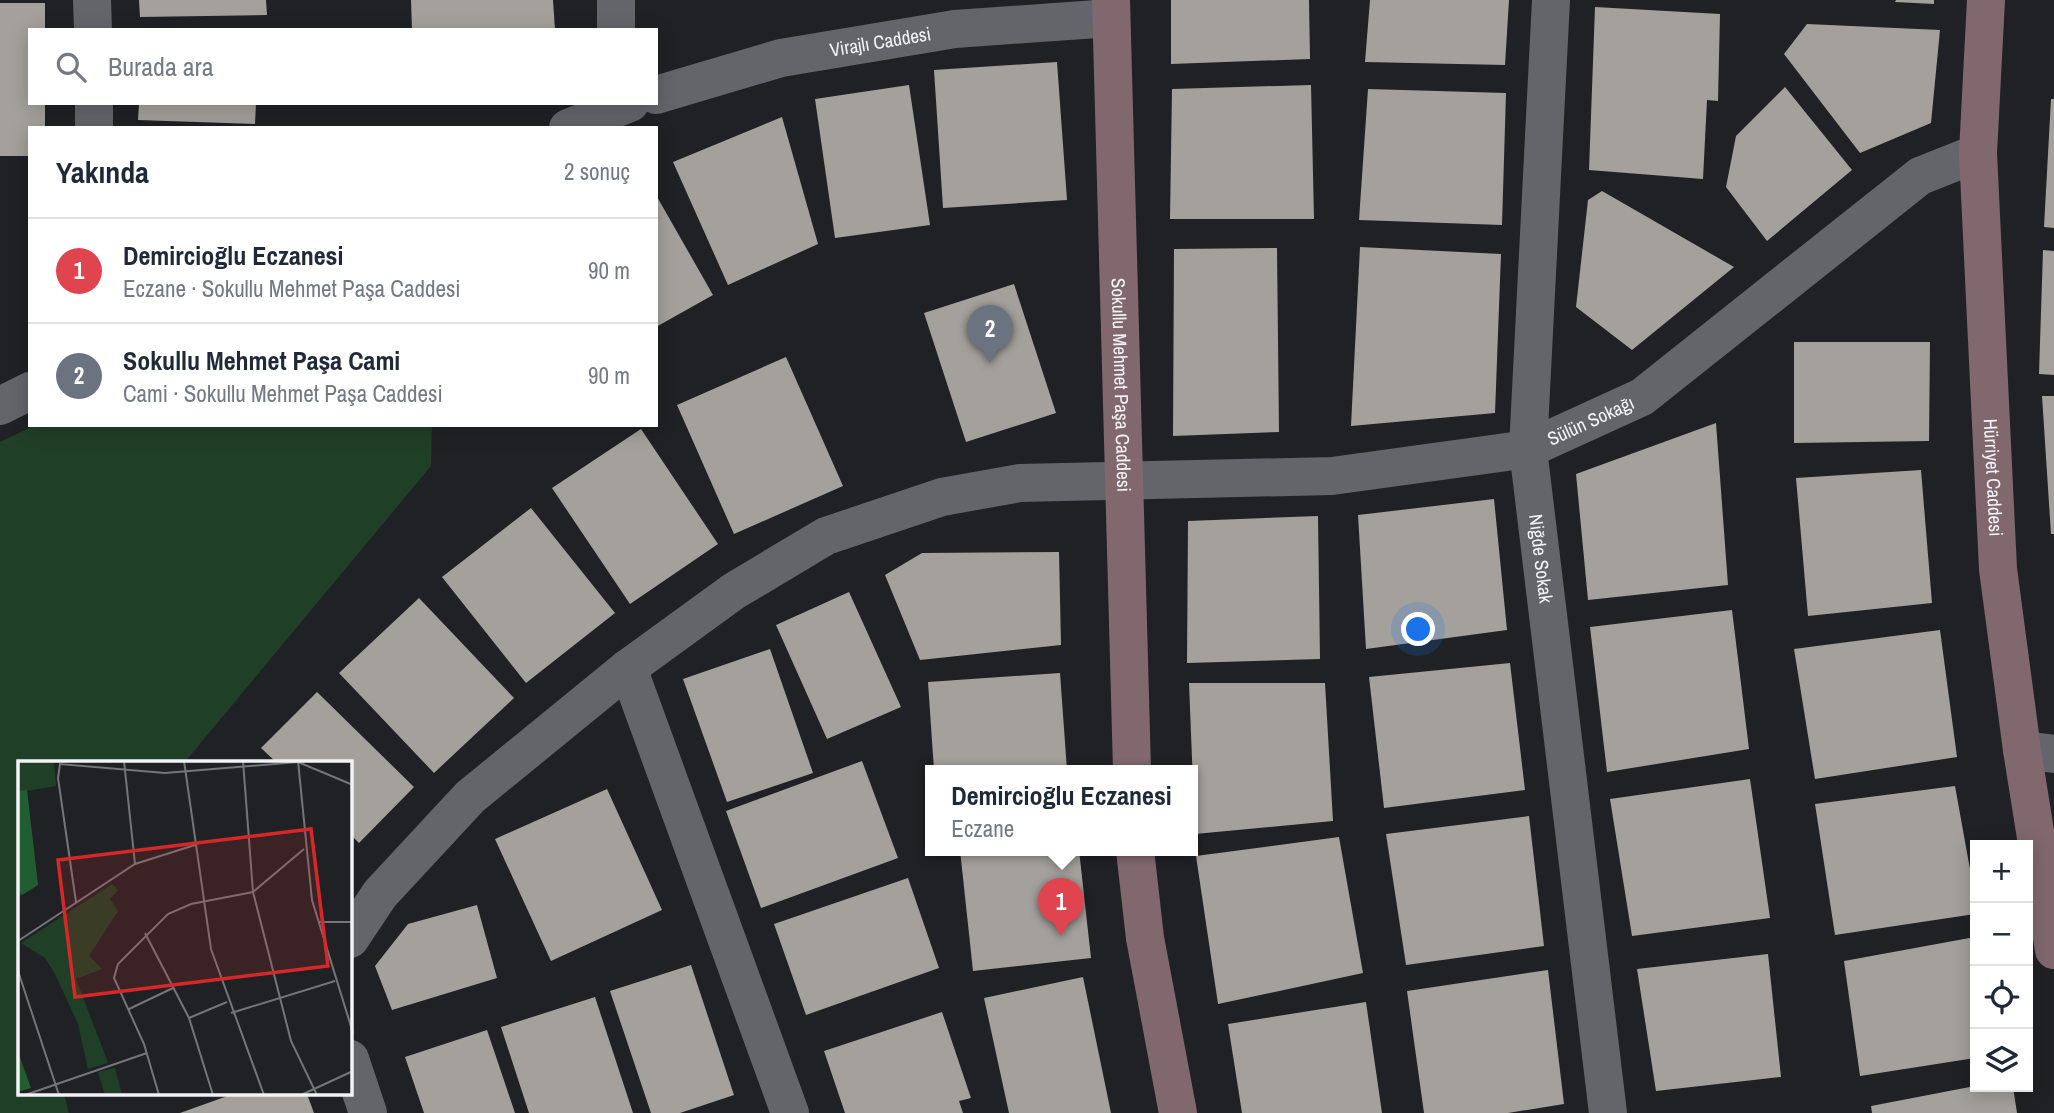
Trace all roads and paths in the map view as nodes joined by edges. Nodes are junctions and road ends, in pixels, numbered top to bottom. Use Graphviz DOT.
graph roads {
  1 [pos="92,0"];
  2 [pos="617,0"];
  3 [pos="1551,0"];
  4 [pos="1986,0"];
  5 [pos="1111,9"];
  6 [pos="93,28"];
  7 [pos="616,28"];
  8 [pos="658,94"];
  9 [pos="94,105"];
  10 [pos="620,105"];
  11 [pos="94,126"];
  12 [pos="573,126"];
  13 [pos="1978,153"];
  14 [pos="28,392"];
  15 [pos="0,406"];
  16 [pos="1528,449"];
  17 [pos="1123,480"];
  18 [pos="628,668"];
  19 [pos="2038,752"];
  20 [pos="1132,765"];
  21 [pos="1136,856"];
  22 [pos="352,936"];
  23 [pos="2054,950"];
  24 [pos="352,1065"];
  25 [pos="369,1113"];
  26 [pos="790,1113"];
  27 [pos="1178,1113"];
  28 [pos="1608,1113"];
  1 -- 6 [label="street"];
  2 -- 7 [label="street"];
  3 -- 16 [label="street, Niğde Sokak"];
  4 -- 13 [label="main road, Hürriyet Caddesi"];
  5 -- 8 [label="street, Virajlı Caddesi"];
  5 -- 17 [label="main road, Sokullu Mehmet Paşa Caddesi"];
  9 -- 11 [label="street"];
  10 -- 12 [label="street"];
  13 -- 16 [label="street, Sülün Sokağı"];
  13 -- 19 [label="main road, Hürriyet Caddesi"];
  14 -- 15 [label="street"];
  16 -- 17 [label="street, Sülün Sokağı"];
  16 -- 28 [label="street, Niğde Sokak"];
  17 -- 18 [label="street, Sülün Sokağı"];
  17 -- 20 [label="main road, Sokullu Mehmet Paşa Caddesi"];
  18 -- 22 [label="street, Sülün Sokağı"];
  18 -- 26 [label="street"];
  19 -- 23 [label="main road, Hürriyet Caddesi"];
  21 -- 27 [label="main road"];
  24 -- 25 [label="street"];
}
